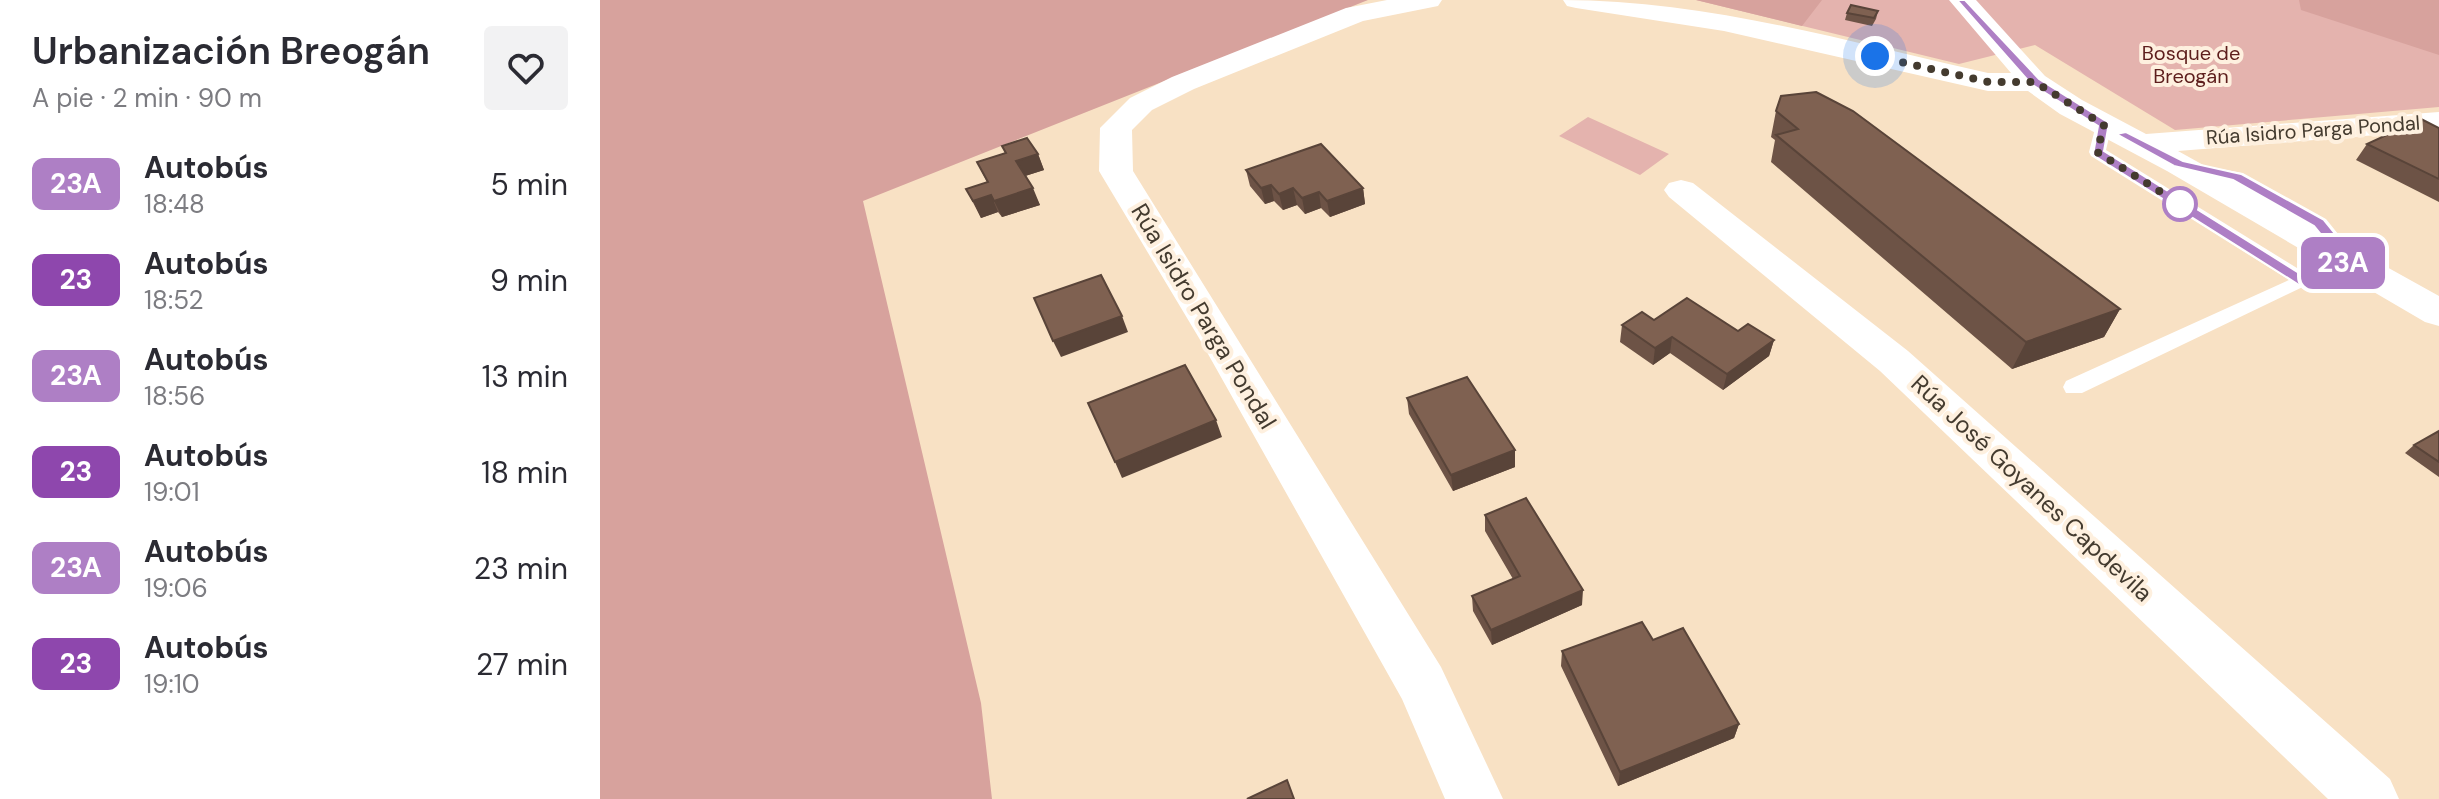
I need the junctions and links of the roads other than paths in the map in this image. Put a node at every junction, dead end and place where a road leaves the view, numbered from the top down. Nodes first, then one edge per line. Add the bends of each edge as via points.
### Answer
1 (1429, 0) edge
2 (1576, 0) edge
3 (1962, 0) edge
4 (2035, 82) junction
5 (2439, 121) edge
6 (2104, 125) junction
7 (2139, 144) junction
8 (1681, 190) dead end
9 (2349, 260) junction
10 (2304, 281) junction
11 (2439, 313) edge
12 (2074, 387) dead end
13 (1474, 799) edge
14 (2370, 799) edge

1 - 13 street, Rúa Isidro Parga Pondal via 1356,14 1141,104 1116,128 1116,171 1422,684
2 - 4 street via 1724,23 1988,82
3 - 4 street
4 - 6 street
5 - 7 street, Rúa Isidro Parga Pondal
6 - 7 street
6 - 10 lane via 2097,152
7 - 9 street
8 - 14 street, Rúa José Goyanes Capdevila via 1894,361
9 - 10 lane
9 - 11 street
10 - 12 lane

